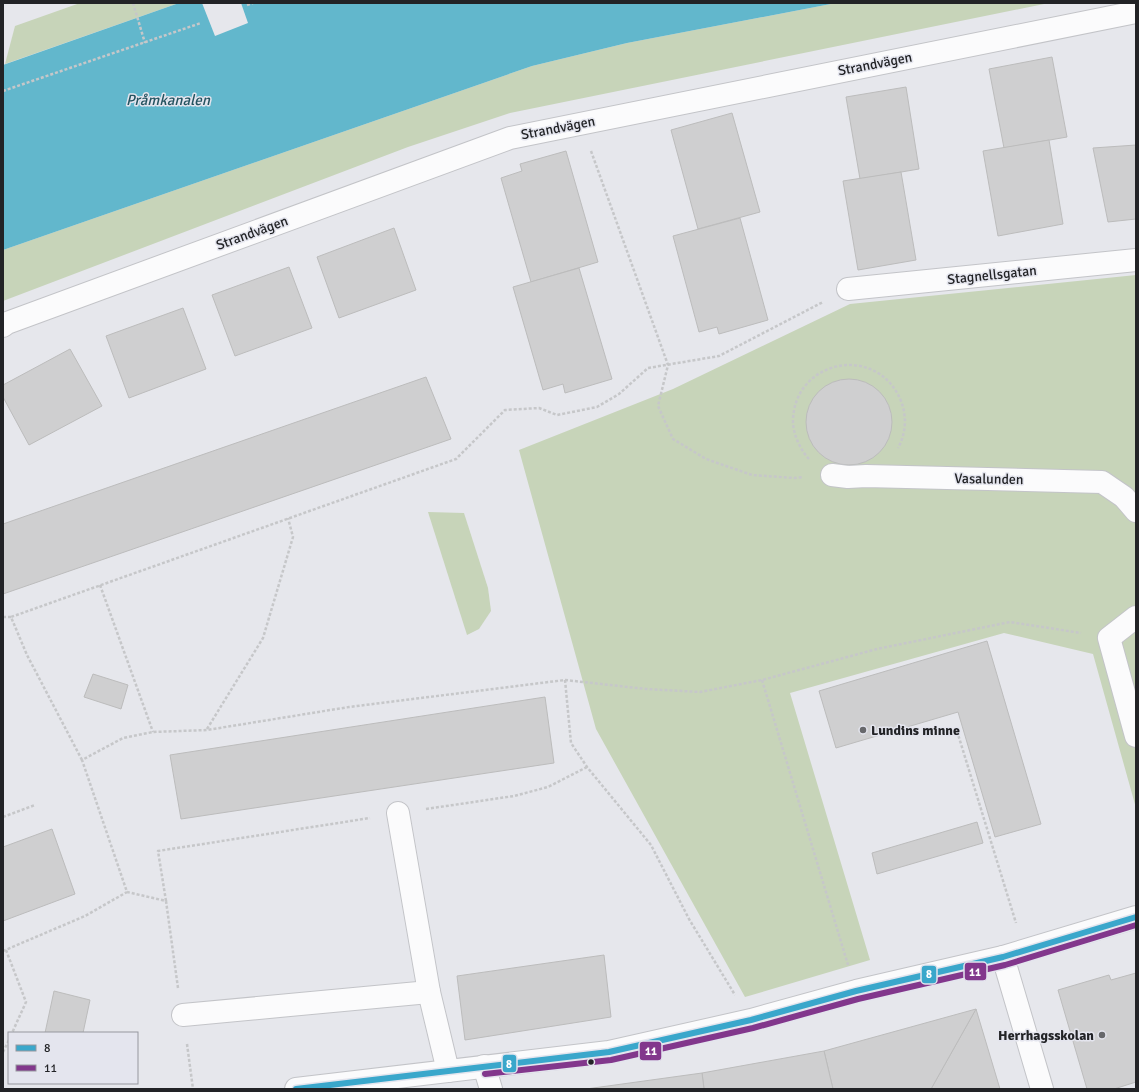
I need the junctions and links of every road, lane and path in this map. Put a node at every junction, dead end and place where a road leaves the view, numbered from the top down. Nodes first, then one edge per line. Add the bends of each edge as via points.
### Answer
1 (134, 3) edge
2 (253, 3) edge
3 (247, 5) dead end
4 (1136, 12) edge
5 (201, 23) dead end
6 (145, 42) junction
7 (3, 91) edge
8 (581, 123) junction
9 (1136, 260) edge
10 (848, 289) joint
11 (3, 326) edge
12 (668, 365) junction
13 (832, 475) junction
14 (866, 476) junction
15 (1136, 511) edge
16 (288, 518) junction
17 (100, 585) junction
18 (3, 617) edge
19 (11, 617) junction
20 (1136, 618) edge
21 (1109, 638) junction
22 (565, 680) junction
23 (762, 680) junction
24 (207, 730) junction
25 (957, 731) dead end
26 (153, 732) junction
27 (1136, 736) edge
28 (82, 760) junction
29 (587, 767) junction
30 (35, 805) dead end
31 (398, 813) junction
32 (3, 817) edge
33 (126, 892) junction
34 (166, 901) junction
35 (1136, 917) edge
36 (1017, 926) dead end
37 (6, 950) junction
38 (3, 951) edge
39 (1002, 957) junction
40 (856, 991) junction
41 (429, 992) junction
42 (183, 1015) junction
43 (750, 1020) junction
44 (12, 1032) edge
45 (8, 1042) edge
46 (3, 1052) edge
47 (484, 1066) junction
48 (448, 1070) junction
49 (193, 1089) edge
50 (296, 1089) edge
51 (491, 1089) edge
52 (1042, 1089) edge

1 - 6 path
2 - 3 path
4 - 8 street, Strandvägen
5 - 6 path
6 - 7 path
8 - 11 street, Strandvägen via 510,138
8 - 12 path
9 - 10 street, Stagnellsgatan
10 - 12 path via 719,356
12 - 13 path via 658,406 673,439 706,459 752,475 794,478
12 - 16 path via 648,368 619,394 596,407 557,415 539,408 505,410 456,458
13 - 14 street, Vasalunden
13 - 14 path via 816,466 804,454 794,428 795,405 806,384 814,377 827,369 842,365 858,365 872,369 885,377 897,391 904,408 903,436 895,454
14 - 15 street, Vasalunden via 1102,482 1124,497
16 - 17 path
16 - 24 path via 293,537 263,638
17 - 19 path
17 - 26 path
18 - 19 path
19 - 28 path
20 - 21 street
21 - 23 path via 1010,622 877,649
21 - 27 street
22 - 23 path via 646,690 700,692
22 - 24 path via 349,707
22 - 29 path via 571,743
23 - 40 path
24 - 26 path
25 - 36 path
26 - 28 path via 123,738
28 - 33 path
29 - 31 path via 548,787 514,796
29 - 43 path via 651,845 689,919
30 - 32 path
31 - 34 path via 158,851
31 - 41 street
33 - 34 path
33 - 37 path via 85,916
34 - 42 path
35 - 39 street
37 - 38 path
37 - 44 path via 26,1002
39 - 40 street
39 - 52 street
40 - 43 street
41 - 42 street
41 - 48 street
42 - 49 path
43 - 47 street via 610,1052
45 - 46 path
47 - 48 street
47 - 51 street
48 - 50 street

